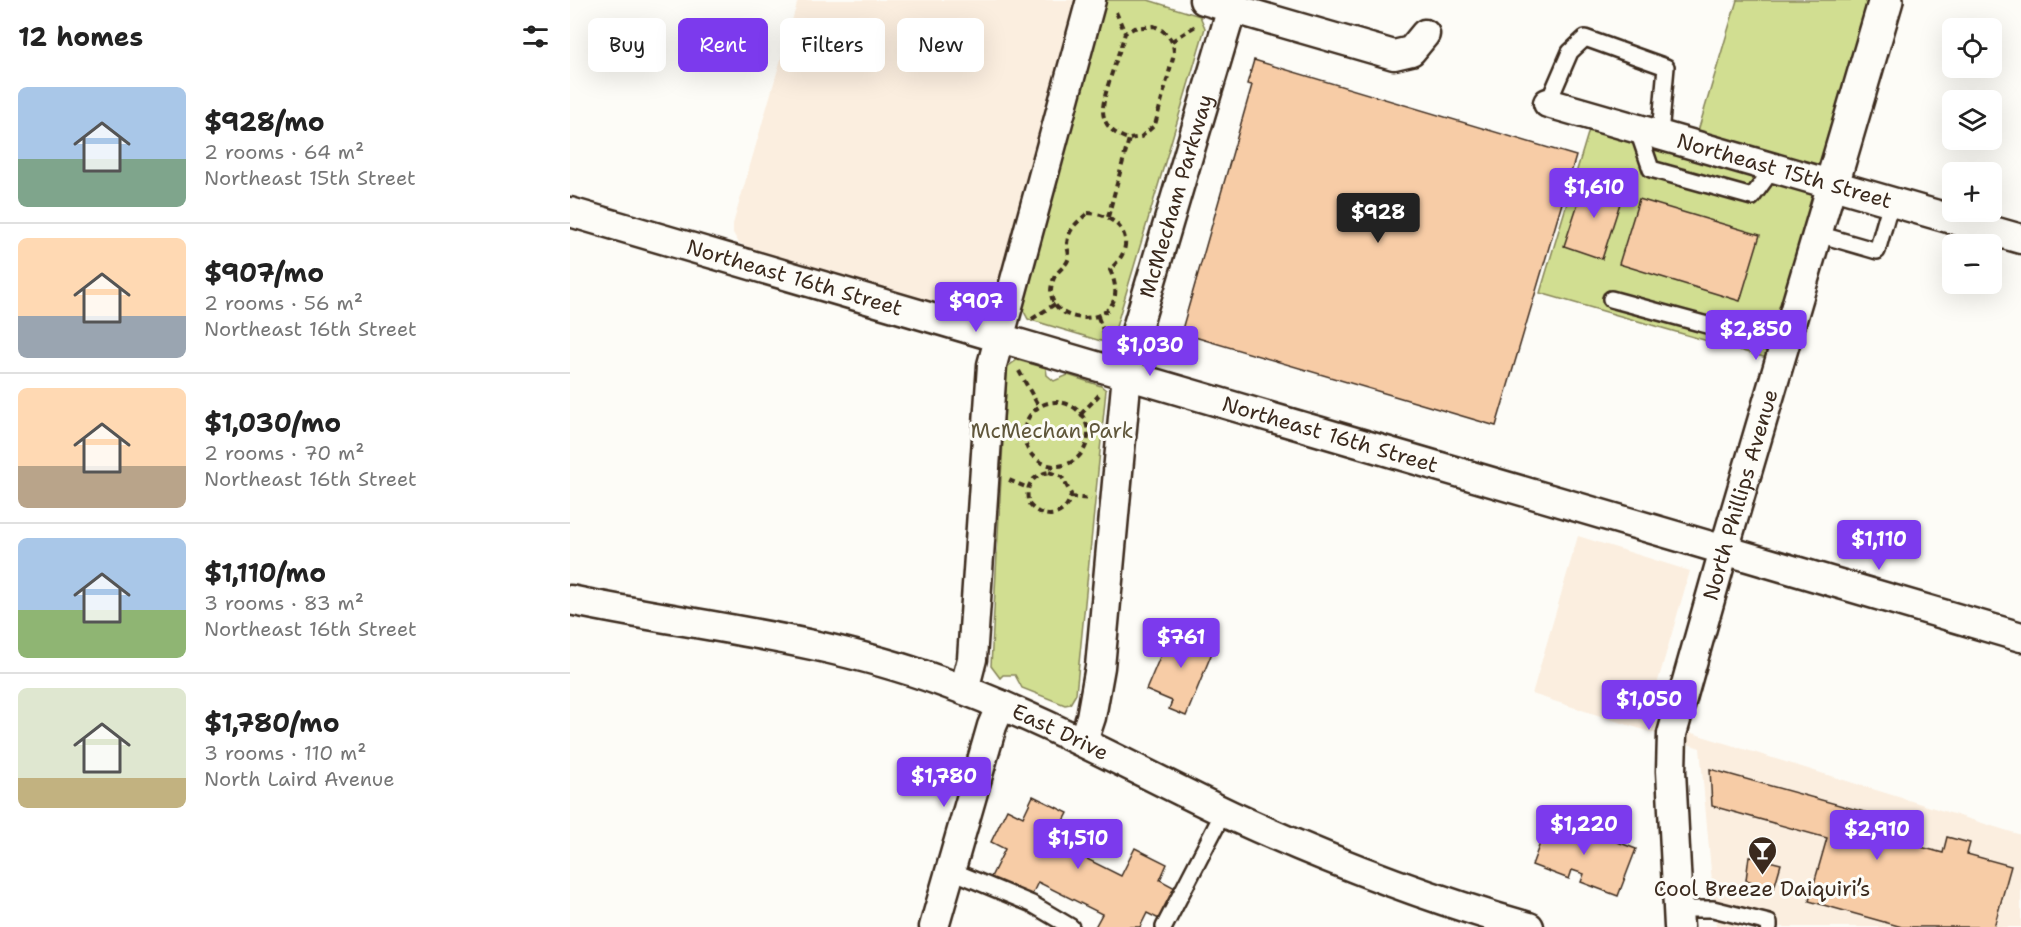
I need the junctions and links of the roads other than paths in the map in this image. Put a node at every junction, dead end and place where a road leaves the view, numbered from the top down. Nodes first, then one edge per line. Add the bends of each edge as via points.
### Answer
1 (1886, 0) edge
2 (1103, 4) edge
3 (1233, 4) edge
4 (1202, 12) edge
5 (1425, 34) dead end
6 (1548, 103) joint
7 (1648, 130) junction
8 (1832, 184) junction
9 (1891, 201) junction
10 (570, 212) edge
11 (1818, 234) junction
12 (2021, 239) edge
13 (1611, 298) dead end
14 (1011, 331) junction
15 (1785, 346) junction
16 (1127, 374) junction
17 (1724, 550) junction
18 (570, 600) edge
19 (2021, 637) edge
20 (964, 690) junction
21 (1001, 705) junction
22 (1083, 741) junction
23 (1224, 811) junction
24 (950, 870) junction
25 (1679, 918) edge
26 (934, 927) edge
27 (1071, 927) edge
28 (1164, 927) edge
29 (1529, 927) edge
30 (1768, 927) edge

1 - 8 street, North Phillips Avenue
2 - 14 street
3 - 4 street
3 - 5 street via 1394,55 1411,51
3 - 16 street, McMecham Parkway via 1132,345
6 - 7 street, Northeast 15th Street
6 - 7 lane via 1570,52 1584,38 1666,67
7 - 8 street, Northeast 15th Street
8 - 9 street, Northeast 15th Street
8 - 11 street, North Phillips Avenue
9 - 11 lane via 1877,251
9 - 12 street, Northeast 15th Street
10 - 14 street, Northeast 16th Street
11 - 15 street, North Phillips Avenue
13 - 15 lane
14 - 16 street, Northeast 16th Street
14 - 20 street via 992,365 972,659
15 - 17 street, North Phillips Avenue
16 - 17 street, Northeast 16th Street
16 - 22 street, McMecham Parkway via 1100,667
17 - 19 street, Northeast 16th Street
17 - 25 street, North Phillips Avenue via 1672,734
18 - 20 street, East Drive via 818,646 912,671
20 - 21 street, East Drive
21 - 22 street, East Drive
21 - 24 street
22 - 23 street, East Drive
23 - 28 lane
23 - 29 street, East Drive via 1390,882
24 - 26 street
24 - 27 lane via 1032,904
25 - 30 lane via 1713,909 1770,923

